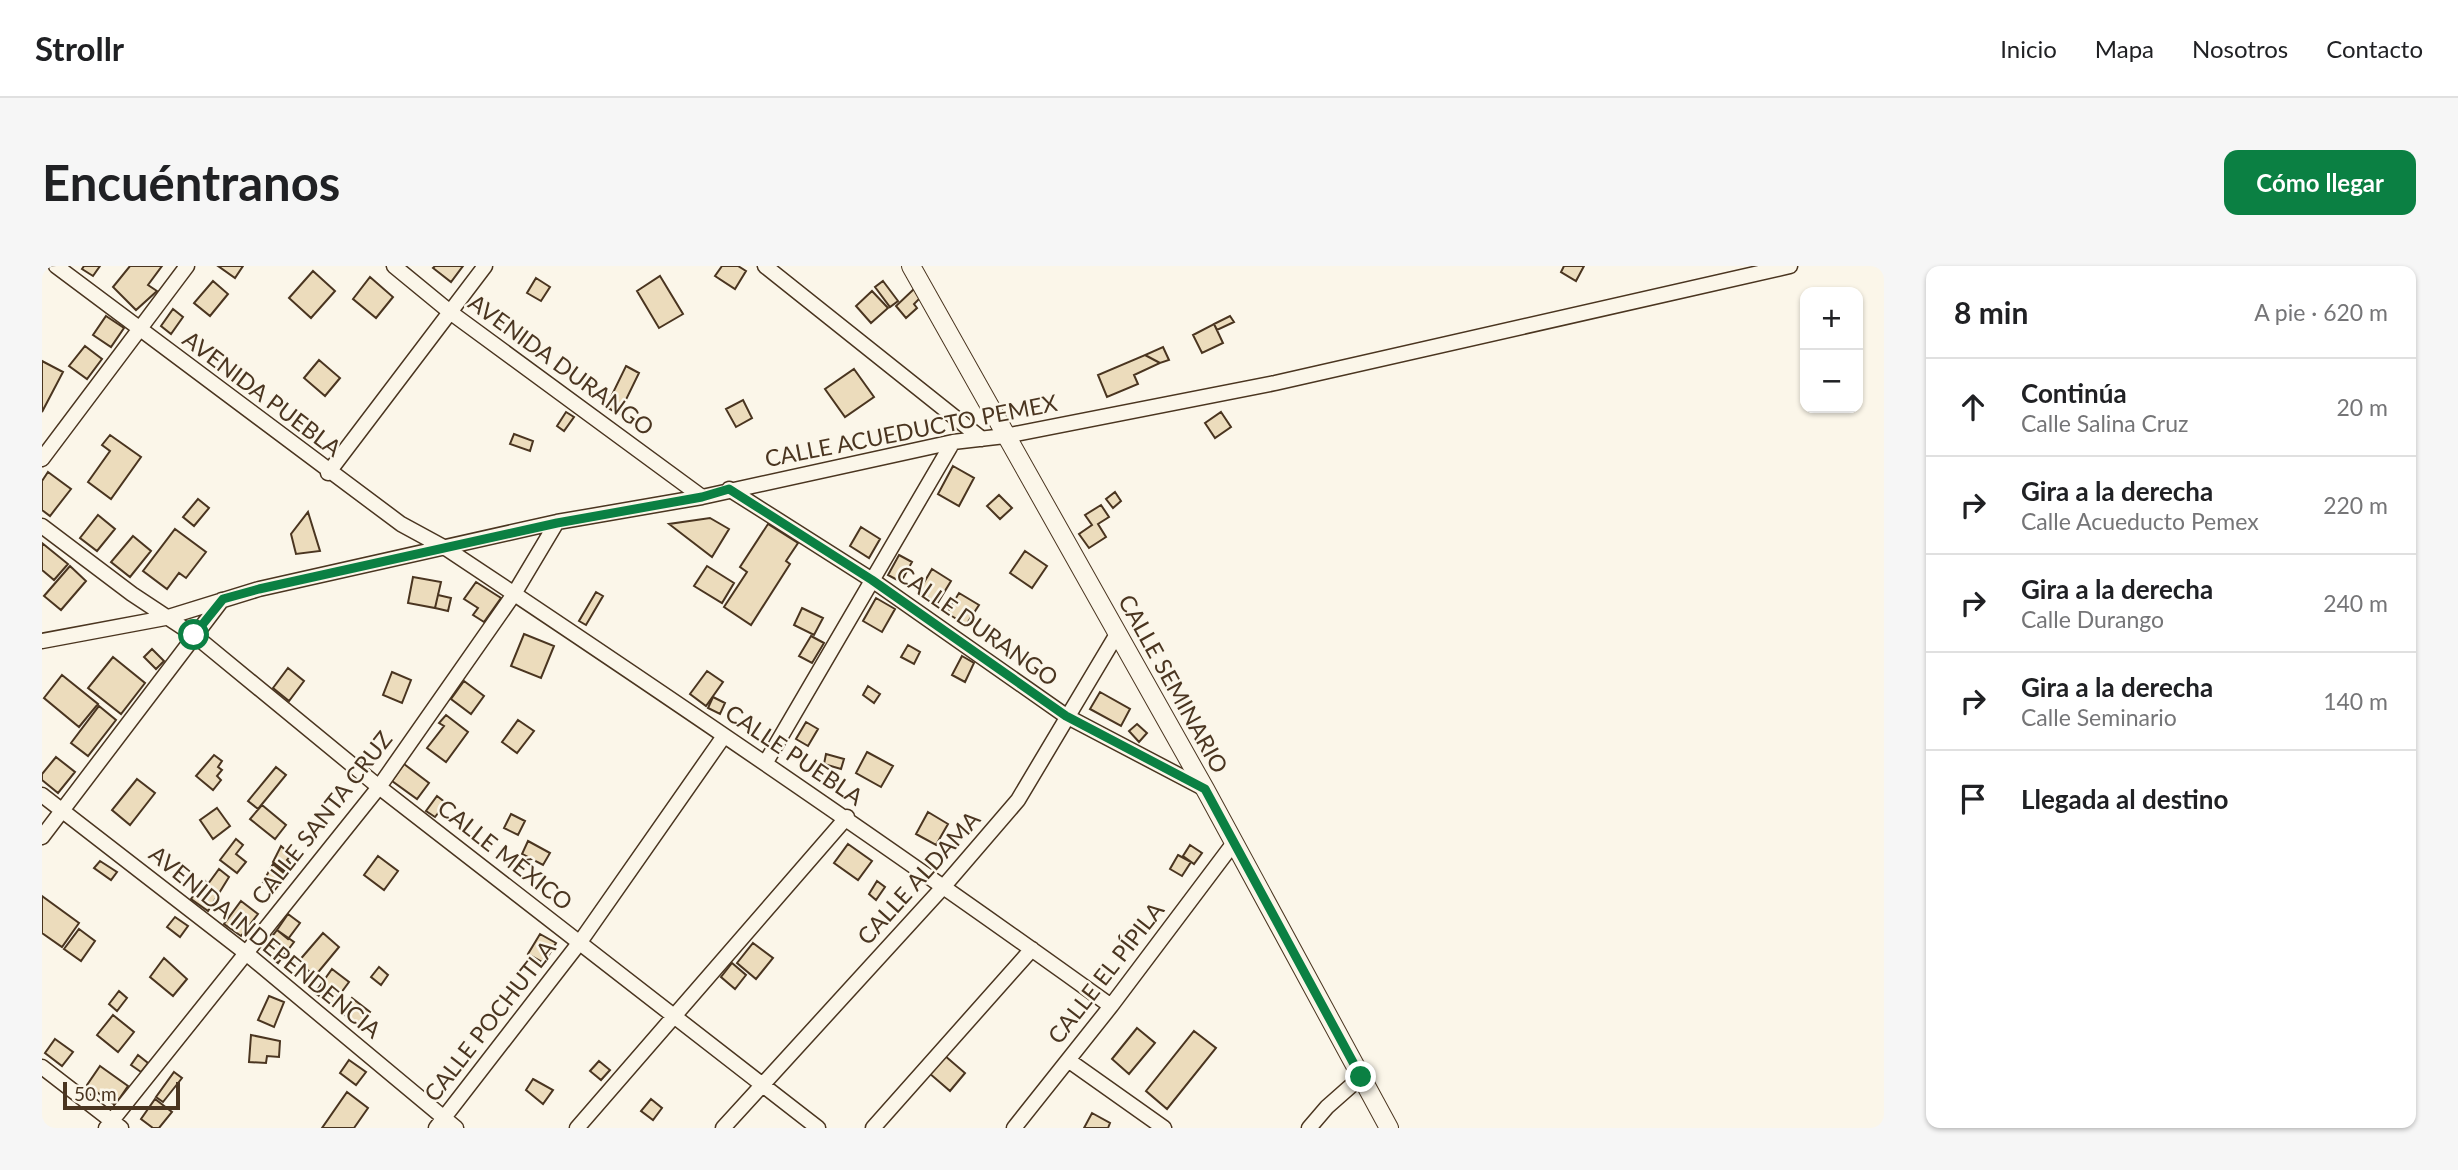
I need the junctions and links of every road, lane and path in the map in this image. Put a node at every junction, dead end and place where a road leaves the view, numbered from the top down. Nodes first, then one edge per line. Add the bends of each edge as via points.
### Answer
1 (56, 266) edge
2 (187, 266) edge
3 (394, 266) edge
4 (485, 266) edge
5 (765, 266) edge
6 (911, 266) edge
7 (1790, 266) edge
8 (450, 312) junction
9 (139, 331) junction
10 (1005, 436) junction
11 (982, 439) junction
12 (953, 442) junction
13 (42, 459) edge
14 (328, 473) junction
15 (729, 489) junction
16 (702, 497) junction
17 (557, 523) junction
18 (42, 526) edge
19 (447, 549) junction
20 (872, 580) junction
21 (514, 594) junction
22 (223, 599) junction
23 (165, 618) junction
24 (1117, 634) junction
25 (194, 635) junction
26 (42, 641) edge
27 (1066, 716) junction
28 (724, 736) junction
29 (766, 762) junction
30 (379, 787) junction
31 (1205, 789) junction
32 (42, 795) edge
33 (63, 810) junction
34 (846, 817) junction
35 (42, 837) edge
36 (1233, 844) junction
37 (945, 885) junction
38 (580, 942) junction
39 (1031, 949) junction
40 (246, 953) junction
41 (1111, 1006) junction
42 (675, 1016) junction
43 (1068, 1059) junction
44 (42, 1067) edge
45 (1361, 1077) junction
46 (763, 1086) junction
47 (440, 1123) edge
48 (113, 1126) edge
49 (456, 1128) edge
50 (577, 1128) edge
51 (723, 1128) edge
52 (818, 1128) edge
53 (873, 1128) edge
54 (1014, 1128) edge
55 (1164, 1128) edge
56 (1309, 1128) edge
57 (1389, 1128) edge

1 - 9 street, AVENIDA PUEBLA
2 - 9 street
3 - 8 street, AVENIDA DURANGO
4 - 8 street
5 - 11 street
6 - 10 street, CALLE SEMINARIO
7 - 10 street, CALLE ACUEDUCTO PEMEX via 1275,383
8 - 14 street
8 - 16 street, AVENIDA DURANGO
9 - 13 street
9 - 14 street, AVENIDA PUEBLA
10 - 11 street, CALLE ACUEDUCTO PEMEX
10 - 24 street, CALLE SEMINARIO
11 - 12 street, CALLE ACUEDUCTO PEMEX
12 - 15 street, CALLE ACUEDUCTO PEMEX
12 - 20 street
14 - 19 street, AVENIDA PUEBLA via 401,524
15 - 16 street, CALLE ACUEDUCTO PEMEX
15 - 20 street, CALLE DURANGO
16 - 17 street, CALLE ACUEDUCTO PEMEX
17 - 19 street, CALLE ACUEDUCTO PEMEX
17 - 21 street, CALLE SANTA CRUZ
18 - 23 street, CALLE MÉXICO
19 - 21 street, CALLE PUEBLA
19 - 22 street, CALLE ACUEDUCTO PEMEX
20 - 27 street, CALLE DURANGO
20 - 29 street
21 - 28 street, CALLE PUEBLA
21 - 30 street, CALLE SANTA CRUZ
22 - 23 street, CALLE ACUEDUCTO PEMEX
22 - 25 street
23 - 25 street, CALLE MÉXICO
23 - 26 street, CALLE ACUEDUCTO PEMEX
24 - 27 street, CALLE ALDAMA
24 - 31 street, CALLE SEMINARIO
25 - 30 street, CALLE MÉXICO
25 - 33 street
27 - 31 street, CALLE DURANGO
27 - 37 street, CALLE ALDAMA via 1018,800
28 - 29 street, CALLE PUEBLA
28 - 38 street, CALLE POCHUTLA
29 - 34 street, CALLE PUEBLA
30 - 38 street, CALLE MÉXICO
30 - 40 street, CALLE SANTA CRUZ
31 - 36 street, CALLE SEMINARIO
32 - 33 street, AVENIDA INDEPENDENCIA
33 - 35 street
33 - 40 street, AVENIDA INDEPENDENCIA
34 - 37 street, CALLE PUEBLA
34 - 42 street
36 - 41 street, CALLE EL PÍPILA
36 - 45 street, CALLE SEMINARIO
37 - 39 street, CALLE PUEBLA
37 - 46 street, CALLE ALDAMA
38 - 42 street, CALLE MÉXICO
38 - 47 street, CALLE POCHUTLA
39 - 41 street, CALLE PUEBLA
39 - 53 street
40 - 47 street, AVENIDA INDEPENDENCIA
40 - 48 street, CALLE SANTA CRUZ
41 - 43 street, CALLE EL PÍPILA
42 - 46 street, CALLE MÉXICO
42 - 50 street
43 - 54 street, CALLE EL PÍPILA
43 - 55 street
44 - 48 street
45 - 56 street
45 - 57 street, CALLE SEMINARIO
46 - 51 street, CALLE ALDAMA
46 - 52 street, CALLE MÉXICO
47 - 49 street, AVENIDA INDEPENDENCIA

